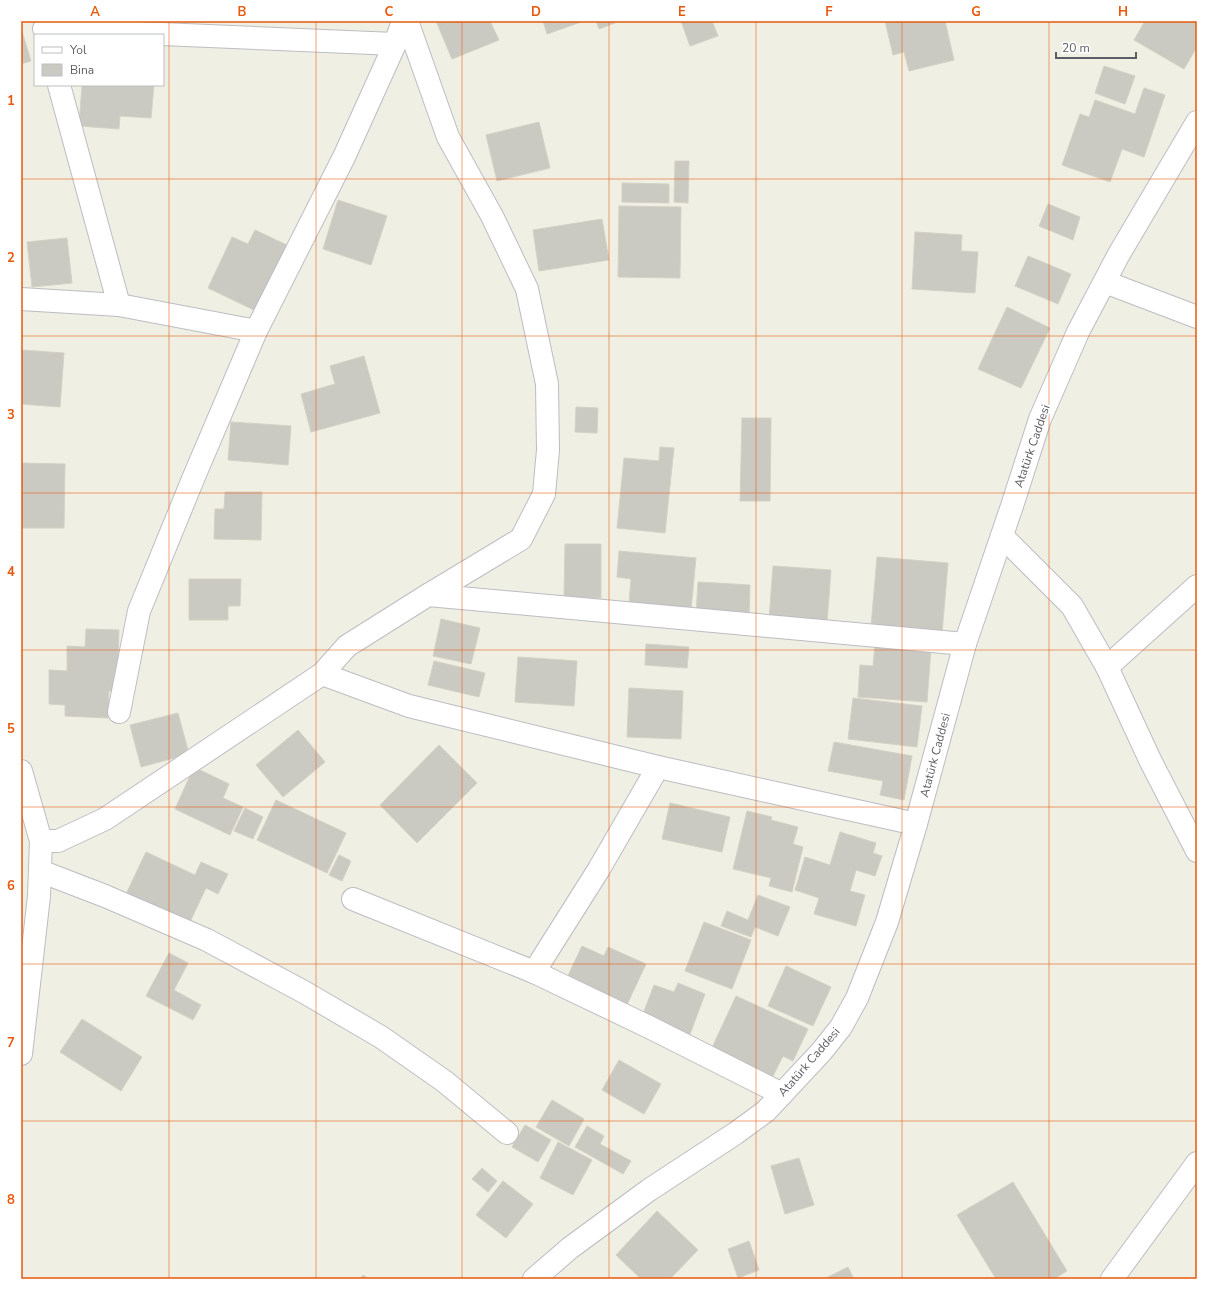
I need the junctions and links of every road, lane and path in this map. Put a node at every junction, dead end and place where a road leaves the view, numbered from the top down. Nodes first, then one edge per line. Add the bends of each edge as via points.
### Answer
1 (403, 21) edge
2 (406, 21) edge
3 (44, 28) edge
4 (395, 44) junction
5 (59, 86) edge
6 (1197, 122) edge
7 (1105, 282) junction
8 (21, 299) edge
9 (119, 305) junction
10 (1197, 317) edge
11 (256, 331) junction
12 (1002, 536) junction
13 (1197, 586) edge
14 (428, 594) junction
15 (965, 644) junction
16 (1107, 667) junction
17 (322, 674) junction
18 (119, 712) dead end
19 (658, 767) junction
20 (21, 771) edge
21 (916, 824) junction
22 (41, 841) junction
23 (1197, 851) edge
24 (40, 872) junction
25 (353, 899) dead end
26 (534, 972) junction
27 (21, 1054) edge
28 (782, 1094) junction
29 (507, 1133) dead end
30 (1197, 1164) edge
31 (534, 1279) edge
32 (1112, 1279) edge

1 - 4 street
2 - 14 street via 448,137 492,216 527,288 547,384 548,450 544,494 521,539
3 - 4 street
4 - 11 street via 344,157
5 - 9 street
6 - 7 street, Atatürk Caddesi
7 - 10 street
7 - 12 street, Atatürk Caddesi via 1078,332 1040,419
8 - 9 street
9 - 11 street
11 - 18 street via 140,611
12 - 15 street, Atatürk Caddesi
12 - 16 street via 1072,606
13 - 16 street
14 - 15 street
14 - 17 street via 347,646
15 - 21 street, Atatürk Caddesi
16 - 23 street via 1151,762
17 - 19 street via 409,706
17 - 22 street via 105,819 58,841
19 - 21 street
19 - 26 street via 599,869
20 - 22 street
21 - 28 street, Atatürk Caddesi via 887,922 857,998 841,1028
22 - 24 street
24 - 27 street
24 - 29 street via 105,896 207,940 304,992 381,1037 444,1081
25 - 26 street
26 - 28 street
28 - 31 street, Atatürk Caddesi via 736,1133 649,1190 570,1248
30 - 32 street

